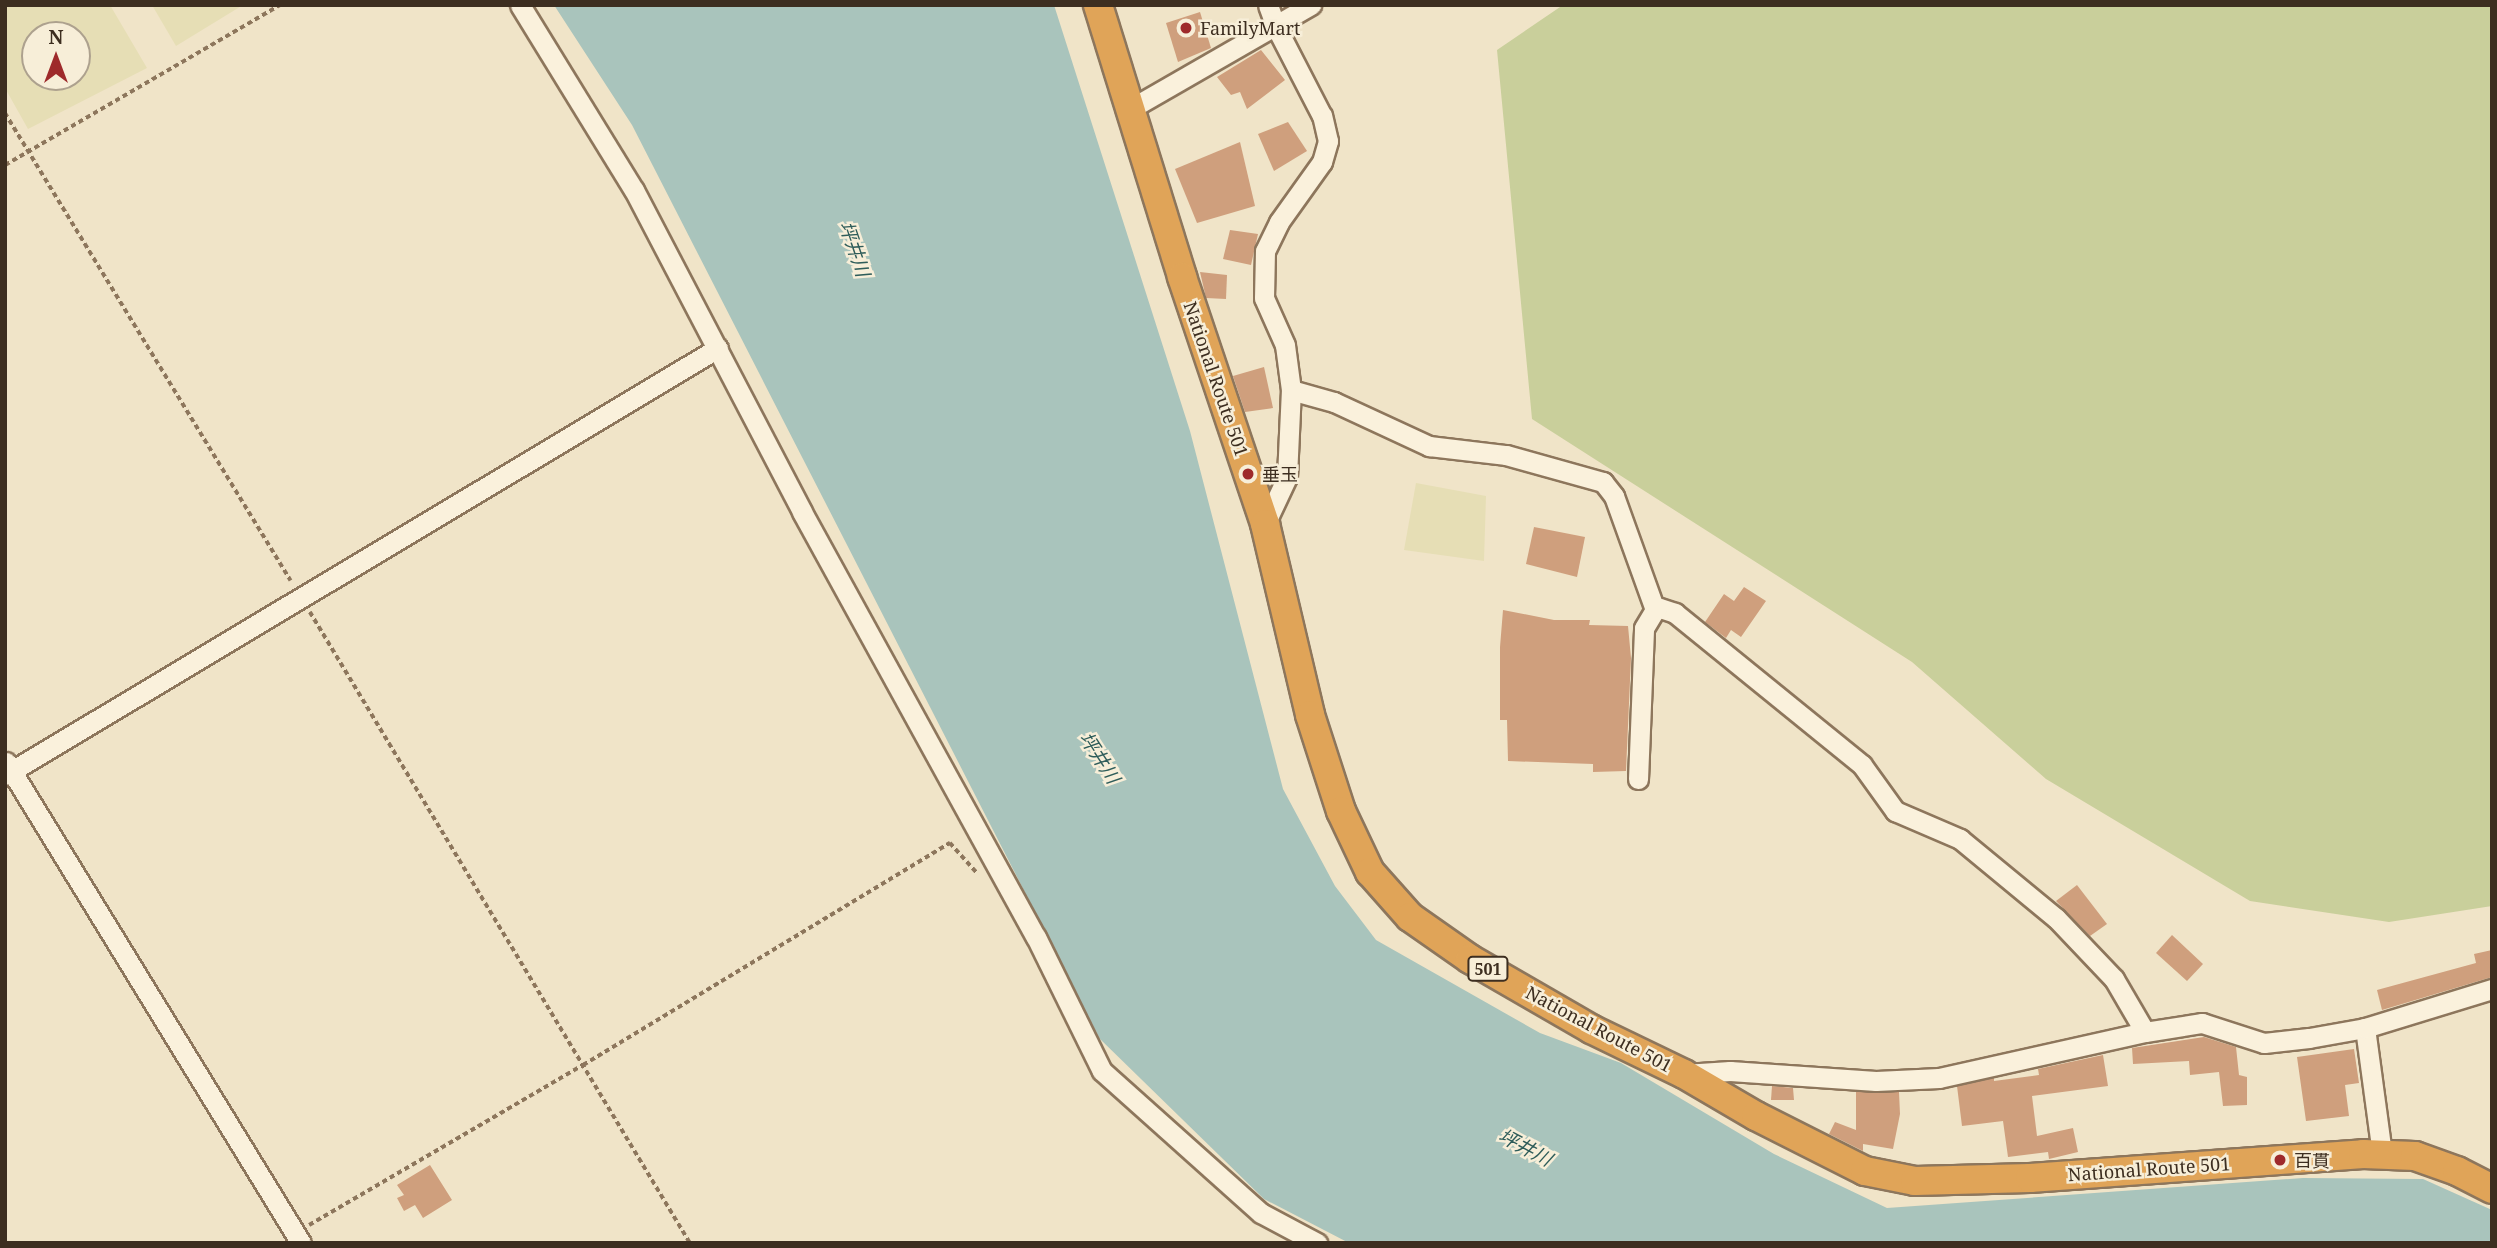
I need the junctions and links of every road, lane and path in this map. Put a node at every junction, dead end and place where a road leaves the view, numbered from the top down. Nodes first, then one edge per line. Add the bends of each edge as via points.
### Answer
1 (280, 5) edge
2 (520, 5) edge
3 (1098, 5) edge
4 (1268, 5) edge
5 (1311, 5) edge
6 (1276, 27) junction
7 (1130, 109) junction
8 (5, 113) edge
9 (29, 151) junction
10 (5, 165) edge
11 (718, 348) junction
12 (1291, 390) junction
13 (1265, 524) junction
14 (301, 598) junction
15 (1654, 610) junction
16 (7, 769) edge
17 (1638, 779) dead end
18 (984, 880) dead end
19 (2492, 989) edge
20 (2365, 1028) junction
21 (2145, 1032) junction
22 (583, 1065) junction
23 (1684, 1074) junction
24 (2382, 1154) junction
25 (2492, 1189) edge
26 (292, 1240) edge
27 (690, 1243) edge
28 (1317, 1243) edge

1 - 9 path
2 - 11 street via 634,190
3 - 7 highway, National Route 501 / 501
4 - 6 street
5 - 6 street
6 - 7 street
6 - 12 street via 1322,116 1328,141 1322,162 1279,222 1265,251 1264,298 1285,345
7 - 13 highway, National Route 501 / 501
8 - 9 path
9 - 10 path
9 - 14 path
11 - 14 street
11 - 28 street via 802,512 1036,937 1102,1071 1261,1213
12 - 13 street via 1287,477
12 - 15 street via 1334,402 1429,446 1506,455 1603,482 1614,496
13 - 23 highway, National Route 501 / 501 via 1310,715 1341,811 1370,872 1410,917 1470,959 1591,1029
14 - 16 street
14 - 22 path
15 - 17 street via 1644,628
15 - 21 street via 1675,613 1862,765 1895,811 1960,839 2056,918 2114,979
16 - 26 street
18 - 22 path via 950,843
19 - 20 street
20 - 21 street via 2264,1043 2202,1023
20 - 24 street
21 - 23 street via 1939,1078 1876,1081 1730,1071
22 - 26 path
22 - 27 path
23 - 24 highway, National Route 501 / 501 via 1865,1171 1915,1181 2030,1178
24 - 25 highway, National Route 501 / 501 via 2415,1156

